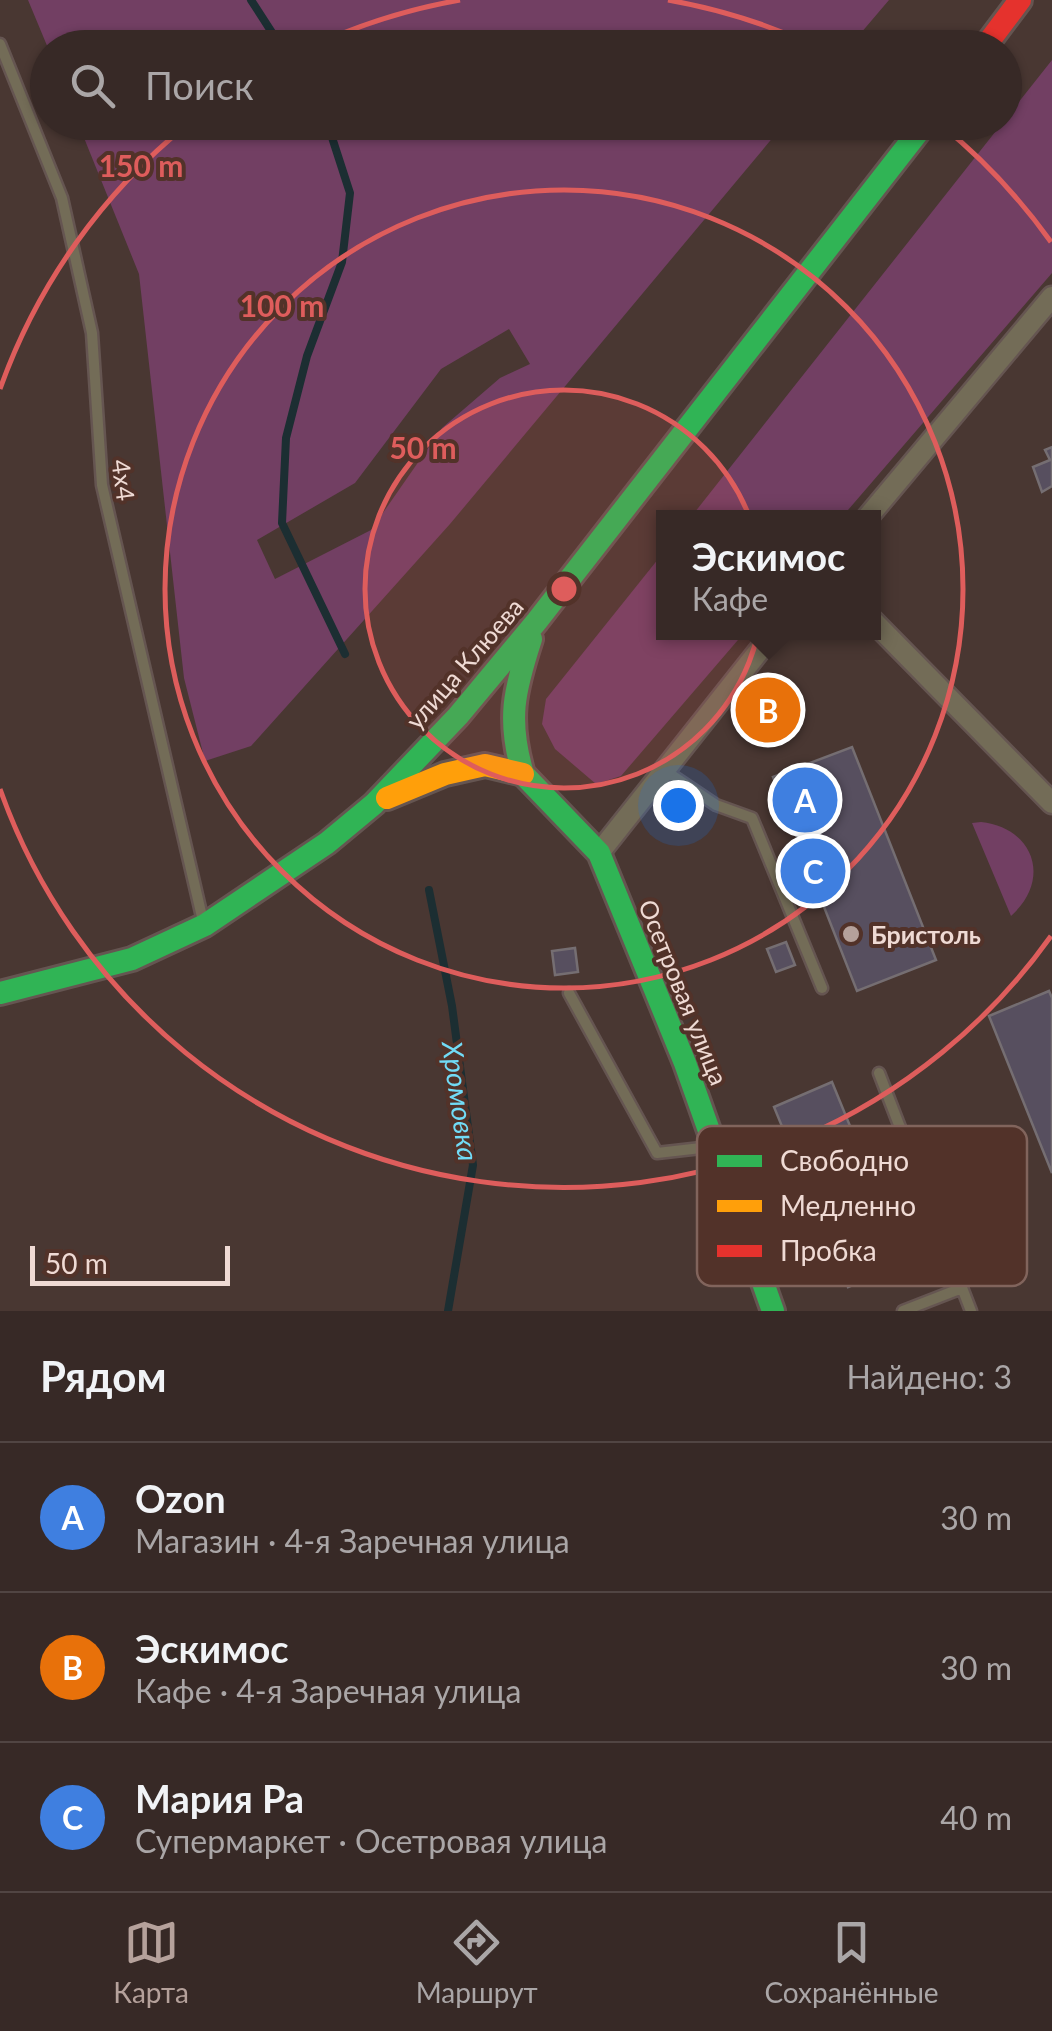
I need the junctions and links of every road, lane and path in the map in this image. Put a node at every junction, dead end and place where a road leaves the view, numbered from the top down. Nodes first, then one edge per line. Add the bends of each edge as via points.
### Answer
1 (1020, 0) edge
2 (998, 30) edge
3 (0, 44) edge
4 (30, 119) edge
5 (39, 140) edge
6 (912, 140) edge
7 (1052, 296) edge
8 (875, 510) edge
9 (537, 621) junction
10 (881, 629) edge
11 (768, 640) edge
12 (664, 770) junction
13 (523, 774) junction
14 (1052, 803) edge
15 (374, 804) junction
16 (598, 853) junction
17 (205, 925) junction
18 (822, 988) dead end
19 (568, 993) dead end
20 (0, 994) edge
21 (879, 1073) dead end
22 (708, 1126) edge
23 (899, 1126) edge
24 (697, 1149) edge
25 (764, 1286) edge
26 (962, 1288) joint
27 (773, 1311) edge
28 (903, 1311) edge
29 (971, 1311) edge

1 - 2 main road
3 - 4 lane, 4x4
5 - 17 lane, 4x4 via 62,198 92,333 102,485
6 - 9 main road, улица Клюева
7 - 8 street
9 - 13 main road via 512,699 511,737
9 - 15 main road, улица Клюева
10 - 14 street
11 - 12 street
12 - 16 street
12 - 18 lane via 716,805 752,818
13 - 15 main road via 485,766 445,774
13 - 16 main road, Осетровая улица
15 - 17 main road, улица Клюева
16 - 22 main road, Осетровая улица
17 - 20 main road, улица Клюева via 132,959
19 - 24 lane via 658,1153
21 - 23 lane
25 - 27 main road, Осетровая улица
26 - 28 lane
26 - 29 lane

